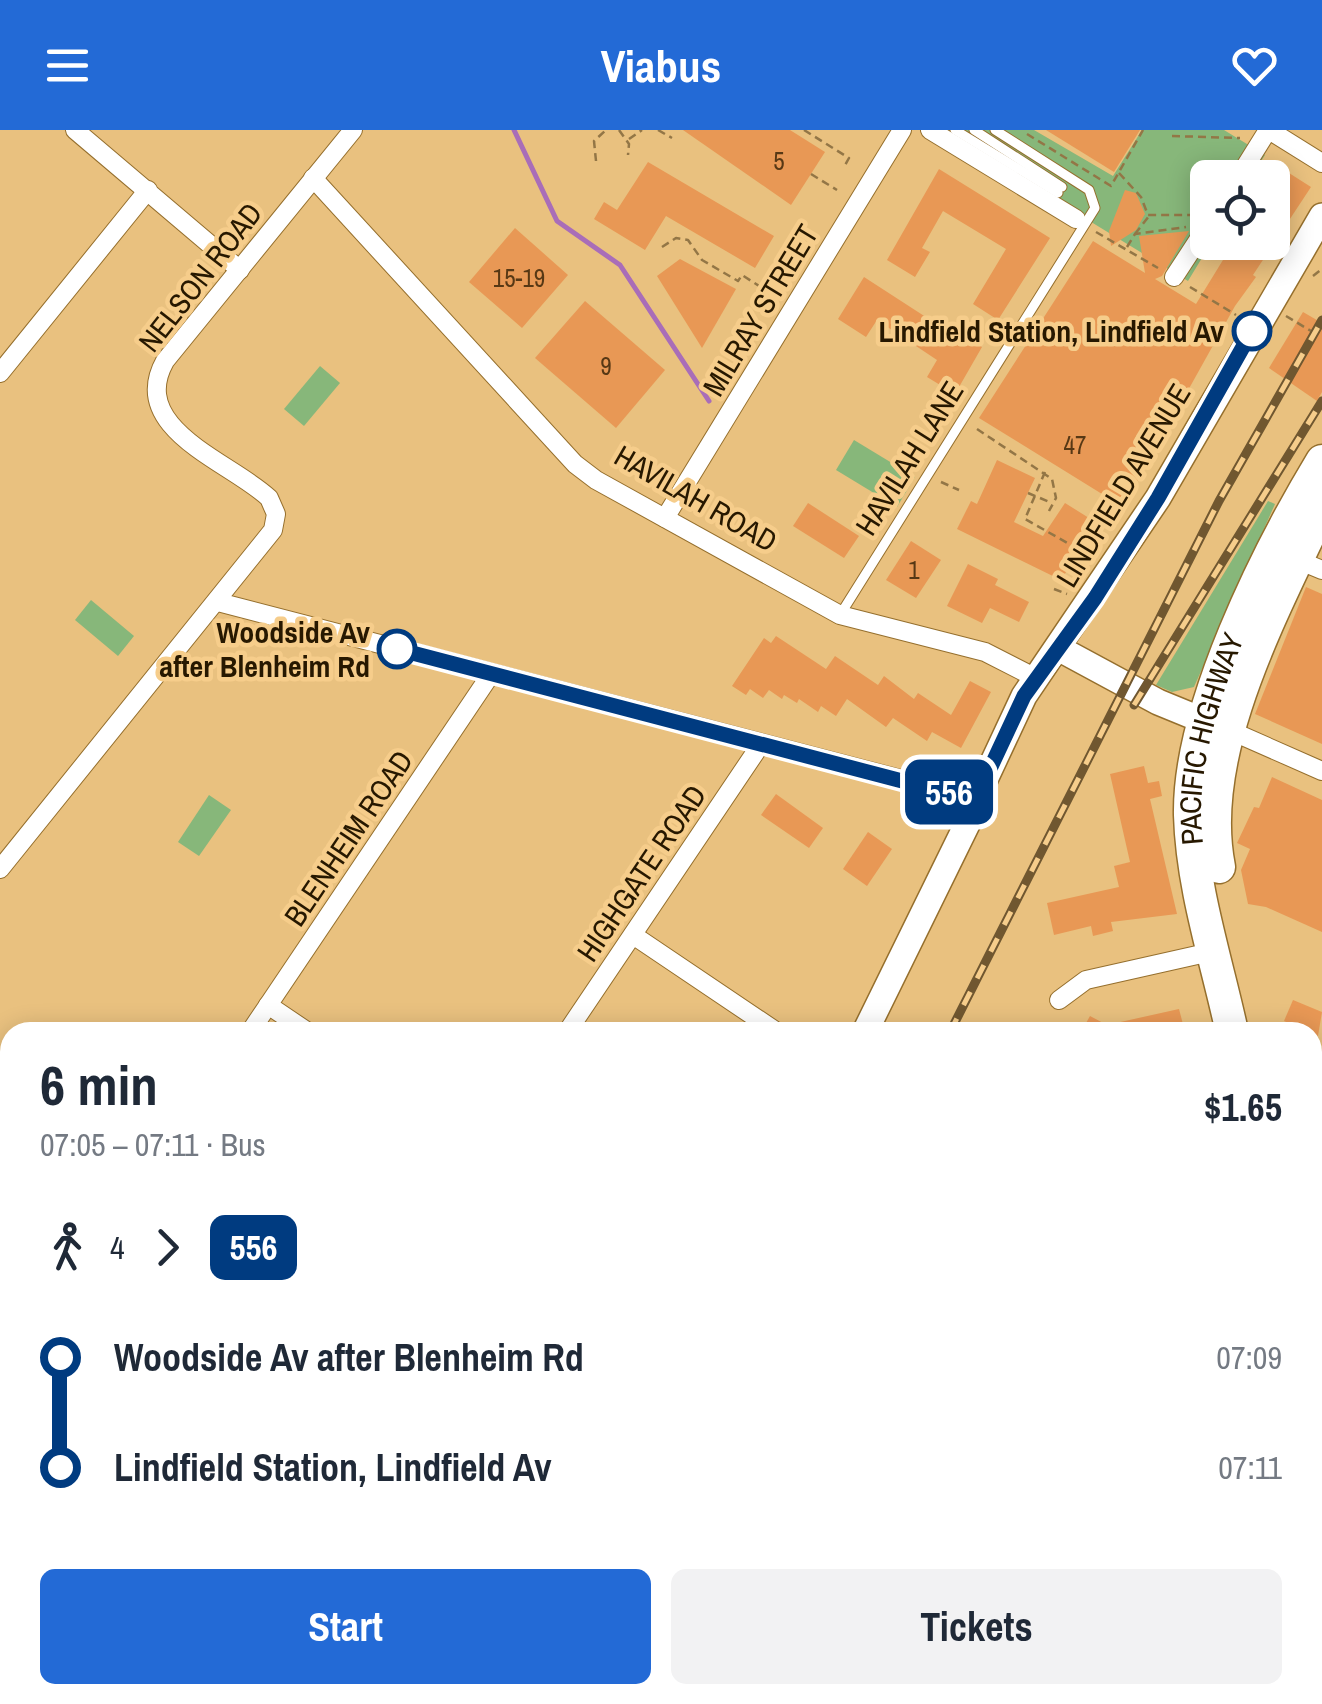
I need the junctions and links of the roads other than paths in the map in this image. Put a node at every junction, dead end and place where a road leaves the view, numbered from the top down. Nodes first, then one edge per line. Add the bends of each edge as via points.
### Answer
1 (75, 130) edge
2 (353, 130) edge
3 (902, 130) edge
4 (930, 130) edge
5 (955, 130) edge
6 (974, 130) edge
7 (995, 130) edge
8 (1269, 130) edge
9 (1250, 160) edge
10 (1322, 164) edge
11 (313, 178) junction
12 (148, 190) junction
13 (1322, 216) edge
14 (1081, 223) junction
15 (1190, 247) edge
16 (240, 270) junction
17 (1174, 278) dead end
18 (0, 374) edge
19 (1322, 461) edge
20 (1322, 508) edge
21 (664, 518) junction
22 (1310, 565) edge
23 (1083, 597) junction
24 (218, 602) junction
25 (840, 615) junction
26 (1058, 648) junction
27 (1099, 672) junction
28 (492, 674) junction
29 (1036, 678) junction
30 (1216, 726) junction
31 (762, 744) junction
32 (1321, 767) edge
33 (971, 797) junction
34 (0, 869) edge
35 (633, 935) junction
36 (1215, 951) junction
37 (1060, 1000) dead end
38 (268, 1005) junction
39 (257, 1022) edge
40 (293, 1022) edge
41 (574, 1022) edge
42 (762, 1022) edge
43 (870, 1022) edge
44 (1230, 1022) edge
45 (1253, 1022) edge

1 - 12 street
2 - 11 street, NELSON ROAD
3 - 21 street, MILRAY STREET
4 - 14 street
5 - 6 lane via 1060,190
7 - 14 lane via 1089,190 1095,208
8 - 9 street
8 - 10 street
11 - 16 street, NELSON ROAD
11 - 21 street, HAVILAH ROAD via 575,464
12 - 16 street
12 - 18 street
13 - 23 street, LINDFIELD AVENUE via 1158,498
14 - 25 lane, HAVILAH LANE
15 - 17 street
16 - 24 street, NELSON ROAD via 165,361 156,383 161,411 173,428 274,506 270,537
19 - 30 highway, PACIFIC HIGHWAY via 1274,550
20 - 22 highway, PACIFIC HIGHWAY
21 - 25 street, HAVILAH ROAD
22 - 30 highway, PACIFIC HIGHWAY
23 - 26 street, LINDFIELD AVENUE
23 - 27 street via 1087,645
24 - 28 street
24 - 34 street, NELSON ROAD
25 - 29 street, HAVILAH ROAD via 986,652
26 - 27 street
26 - 29 street, LINDFIELD AVENUE
27 - 30 street
28 - 31 street
28 - 38 street, BLENHEIM ROAD
29 - 33 street, LINDFIELD AVENUE
30 - 32 street
30 - 36 highway, PACIFIC HIGHWAY via 1193,769 1190,819
30 - 45 highway, PACIFIC HIGHWAY via 1214,838
31 - 33 street
31 - 35 street, HIGHGATE ROAD
33 - 43 street, LINDFIELD AVENUE
35 - 41 street, HIGHGATE ROAD
35 - 42 street
36 - 37 street via 1086,980
36 - 44 highway, PACIFIC HIGHWAY
38 - 39 street, BLENHEIM ROAD
38 - 40 street

